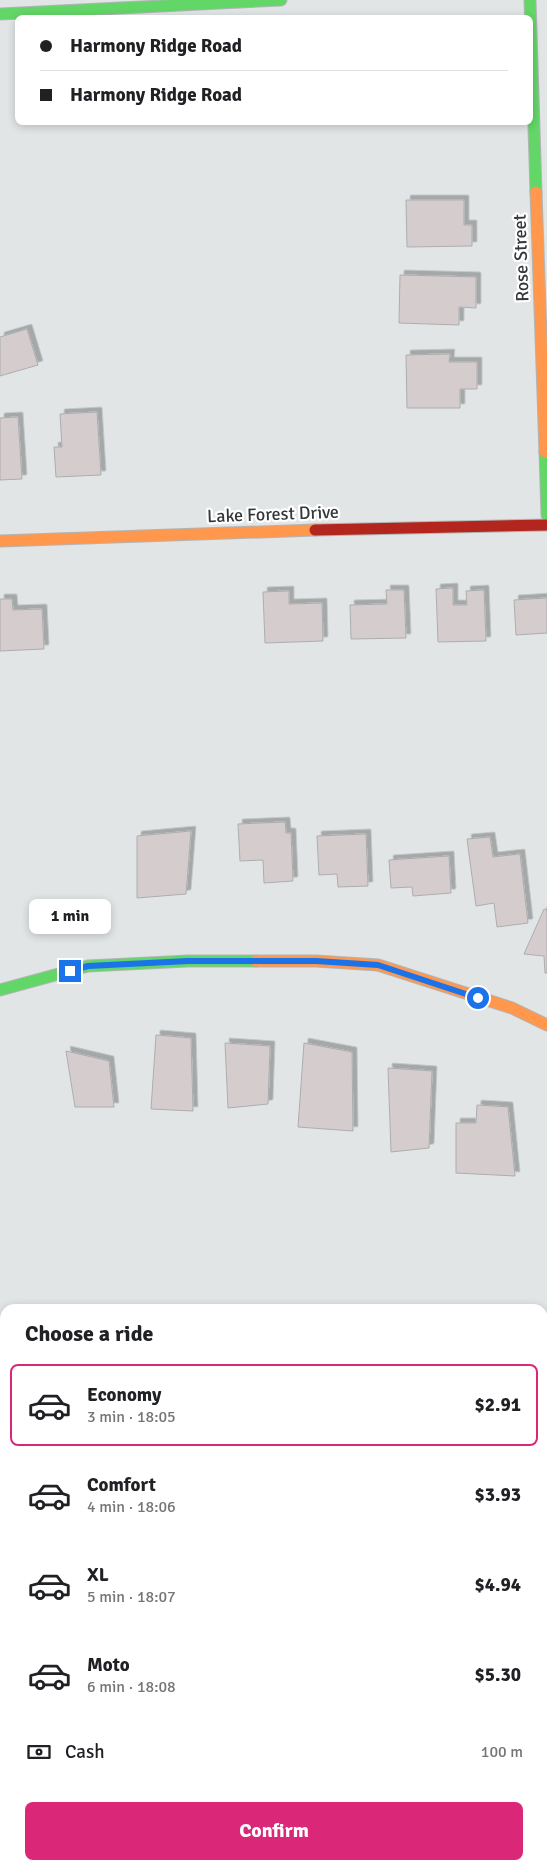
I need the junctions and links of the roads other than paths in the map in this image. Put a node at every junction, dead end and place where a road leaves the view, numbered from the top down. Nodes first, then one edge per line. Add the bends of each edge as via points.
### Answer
1 (281, 0) edge
2 (530, 0) edge
3 (0, 14) edge
4 (530, 15) edge
5 (533, 91) edge
6 (547, 515) edge
7 (547, 525) edge
8 (0, 541) edge
9 (0, 990) edge
10 (547, 1025) edge

1 - 3 street
2 - 4 street, Rose Street
5 - 6 street, Rose Street
7 - 8 street, Lake Forest Drive
9 - 10 street via 88,966 188,961 316,961 378,965 512,1008

